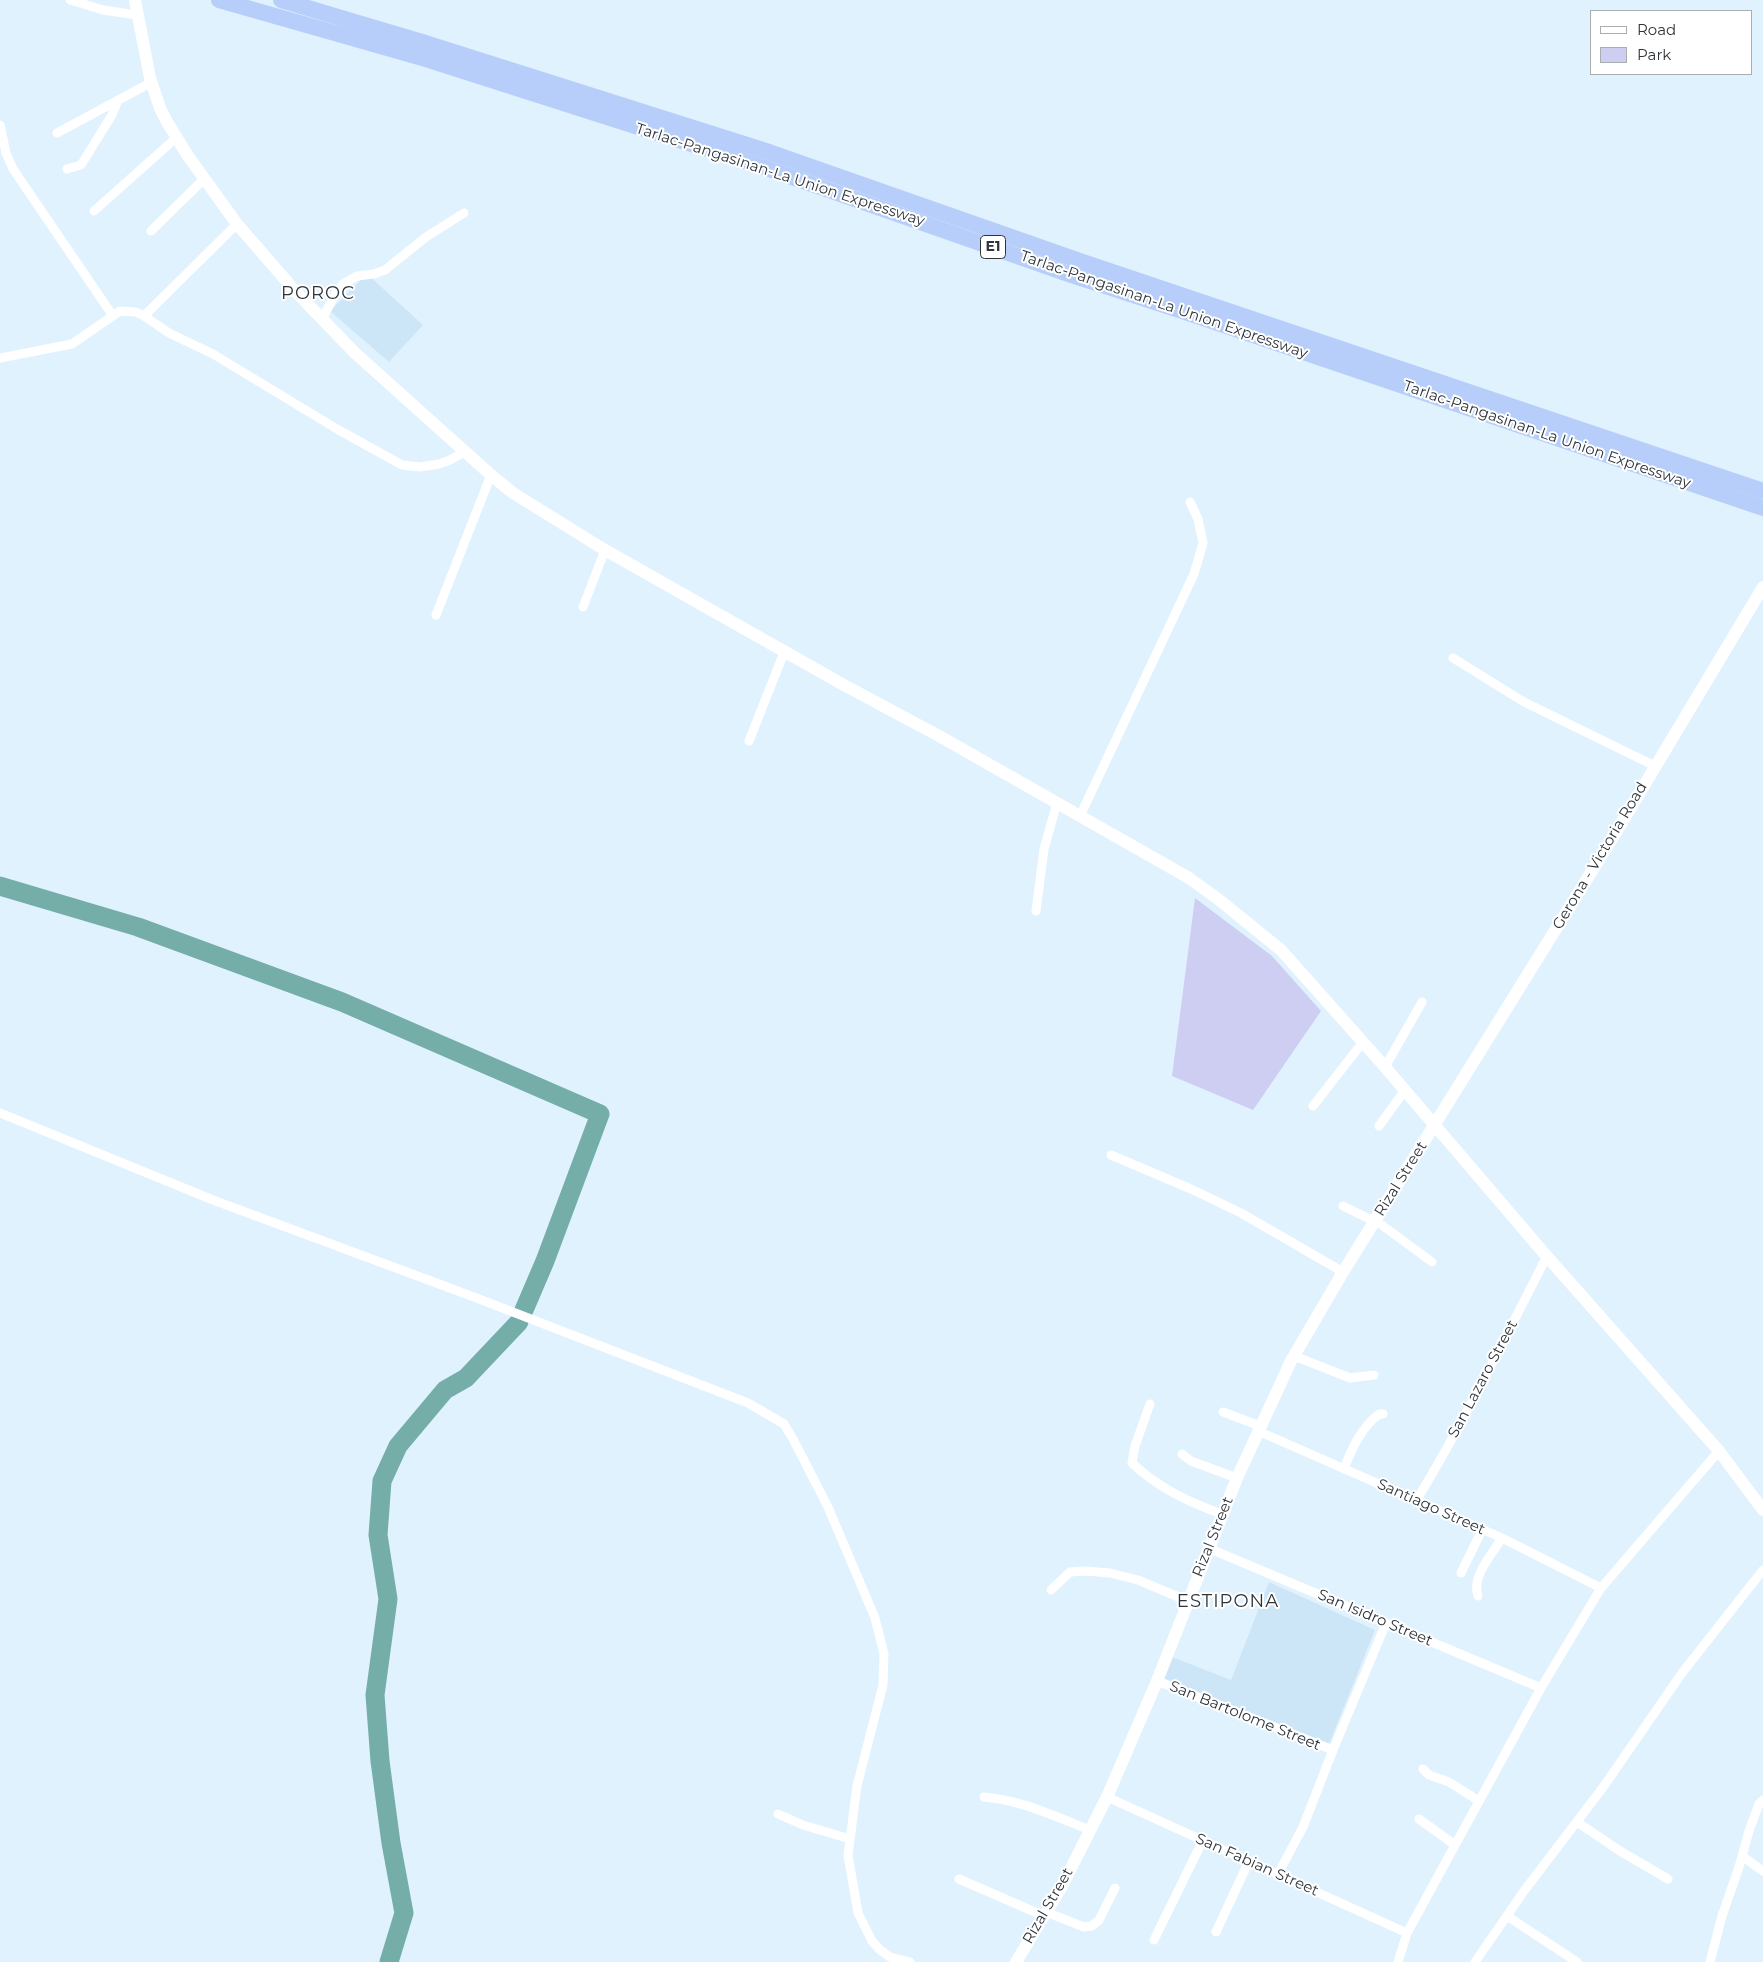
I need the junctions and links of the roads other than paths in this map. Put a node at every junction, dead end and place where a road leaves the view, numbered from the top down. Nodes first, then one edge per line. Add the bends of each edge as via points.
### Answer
1 (70, 0) edge
2 (135, 0) edge
3 (219, 0) edge
4 (281, 0) edge
5 (137, 15) junction
6 (152, 82) junction
7 (118, 100) junction
8 (0, 125) edge
9 (57, 134) dead end
10 (176, 138) junction
11 (68, 169) dead end
12 (204, 179) junction
13 (94, 211) dead end
14 (464, 213) dead end
15 (237, 224) junction
16 (150, 231) dead end
17 (113, 316) junction
18 (144, 316) junction
19 (322, 319) junction
20 (0, 358) edge
21 (464, 452) junction
22 (491, 475) junction
23 (1763, 491) edge
24 (1190, 502) dead end
25 (1763, 508) edge
26 (605, 550) junction
27 (1763, 588) edge
28 (583, 607) dead end
29 (436, 615) dead end
30 (785, 650) junction
31 (1453, 658) dead end
32 (749, 741) dead end
33 (1655, 766) junction
34 (1057, 803) junction
35 (1080, 816) junction
36 (1036, 911) dead end
37 (1422, 1002) dead end
38 (1363, 1042) junction
39 (1386, 1066) junction
40 (1406, 1090) junction
41 (1312, 1106) dead end
42 (0, 1114) edge
43 (1435, 1124) junction
44 (1379, 1126) dead end
45 (1111, 1155) dead end
46 (1343, 1206) dead end
47 (1375, 1221) junction
48 (1547, 1256) junction
49 (1432, 1262) dead end
50 (1342, 1272) junction
51 (1294, 1356) junction
52 (1374, 1375) dead end
53 (1150, 1404) dead end
54 (1223, 1412) dead end
55 (1383, 1414) dead end
56 (1259, 1429) junction
57 (1719, 1451) junction
58 (1182, 1454) dead end
59 (1344, 1469) junction
60 (1237, 1478) junction
61 (1416, 1501) junction
62 (1763, 1510) edge
63 (1222, 1514) junction
64 (1482, 1530) junction
65 (1502, 1538) junction
66 (1208, 1548) junction
67 (1763, 1570) edge
68 (1461, 1573) dead end
69 (1601, 1588) junction
70 (1051, 1590) dead end
71 (1478, 1596) dead end
72 (1188, 1601) junction
73 (1386, 1623) junction
74 (1157, 1681) junction
75 (1541, 1688) junction
76 (1333, 1750) junction
77 (1423, 1769) dead end
78 (984, 1797) dead end
79 (1107, 1797) junction
80 (1763, 1800) edge
81 (1479, 1801) junction
82 (778, 1814) dead end
83 (1419, 1819) dead end
84 (1577, 1822) junction
85 (1090, 1830) junction
86 (850, 1839) junction
87 (1203, 1840) junction
88 (1455, 1845) junction
89 (1742, 1856) junction
90 (1249, 1861) junction
91 (1763, 1871) edge
92 (1278, 1874) junction
93 (958, 1879) dead end
94 (1668, 1880) dead end
95 (1115, 1888) dead end
96 (1045, 1914) junction
97 (1507, 1916) junction
98 (1216, 1932) dead end
99 (1407, 1933) junction
100 (1154, 1940) dead end
101 (910, 1962) edge
102 (1016, 1962) edge
103 (1398, 1962) edge
104 (1476, 1962) edge
105 (1578, 1962) edge
106 (1710, 1962) edge

1 - 5 street via 103,10
2 - 5 street
3 - 25 highway, Tarlac-Pangasinan-La Union Expressway / E1 via 419,57 766,168 1071,275
4 - 23 highway, Tarlac-Pangasinan-La Union Expressway / E1 via 769,152 1080,261
5 - 6 street
6 - 7 street
6 - 10 street via 160,108
7 - 9 street
7 - 11 street via 81,164
8 - 17 street via 13,169
10 - 12 street
10 - 13 street
12 - 15 street
12 - 16 street
14 - 19 street via 426,237 385,270 356,276 343,284
15 - 18 street
15 - 19 street
17 - 18 street via 120,311
17 - 20 street via 72,344
18 - 21 street via 402,465 439,464
19 - 21 street
21 - 22 street
22 - 26 street via 513,493
22 - 29 street
24 - 35 street via 1203,543 1194,574
26 - 28 street
26 - 30 street
27 - 33 street, Gerona - Victoria Road
30 - 32 street
30 - 34 street
31 - 33 street via 1524,702
33 - 43 street, Gerona - Victoria Road
34 - 35 street
34 - 36 street via 1044,849
35 - 38 street via 1190,878 1218,898 1281,950
37 - 39 street
38 - 39 street
38 - 41 street
39 - 40 street
40 - 43 street
40 - 44 street
42 - 86 street via 232,1207 739,1400 784,1424 832,1515 871,1610 884,1654 883,1685 858,1786
43 - 47 street, Rizal Street
43 - 48 street
45 - 50 street via 1241,1213
46 - 47 street
47 - 49 street
47 - 50 street, Rizal Street
48 - 57 street
48 - 61 street, San Lazaro Street via 1438,1466
50 - 51 street, Rizal Street
51 - 52 street via 1350,1378
51 - 56 street, Rizal Street
53 - 63 street via 1132,1463 1198,1506
54 - 56 street, Santiago Street
55 - 59 street via 1373,1418 1360,1434
56 - 59 street, Santiago Street
56 - 60 street, Rizal Street
57 - 62 street
57 - 69 street
58 - 60 street via 1191,1461
59 - 61 street, Santiago Street
60 - 63 street, Rizal Street
61 - 64 street, Santiago Street
63 - 66 street, Rizal Street
64 - 65 street, Santiago Street
64 - 68 street
65 - 69 street, Santiago Street
65 - 71 street via 1478,1577
66 - 72 street, Rizal Street
66 - 73 street, San Isidro Street
67 - 84 street via 1682,1673
69 - 75 street
70 - 72 street via 1070,1572 1085,1571 1138,1580
72 - 74 street, Rizal Street
73 - 75 street, San Isidro Street
73 - 76 street
74 - 76 street, San Bartolome Street
74 - 79 street, Rizal Street
75 - 81 street
76 - 92 street via 1303,1827
77 - 81 street
78 - 85 street via 1002,1798
79 - 85 street, Rizal Street
79 - 87 street, San Fabian Street
80 - 89 street via 1748,1830
81 - 88 street
82 - 86 street
83 - 88 street
84 - 94 street
84 - 97 street
85 - 96 street, Rizal Street
86 - 101 street via 848,1855 858,1913 880,1950 890,1957
87 - 90 street, San Fabian Street
87 - 100 street
88 - 99 street
89 - 91 street
89 - 106 street
90 - 92 street, San Fabian Street
90 - 98 street
92 - 99 street, San Fabian Street
93 - 96 street
95 - 96 street via 1099,1920 1092,1926 1084,1927
96 - 102 street, Rizal Street
97 - 104 street
97 - 105 street
99 - 103 street

